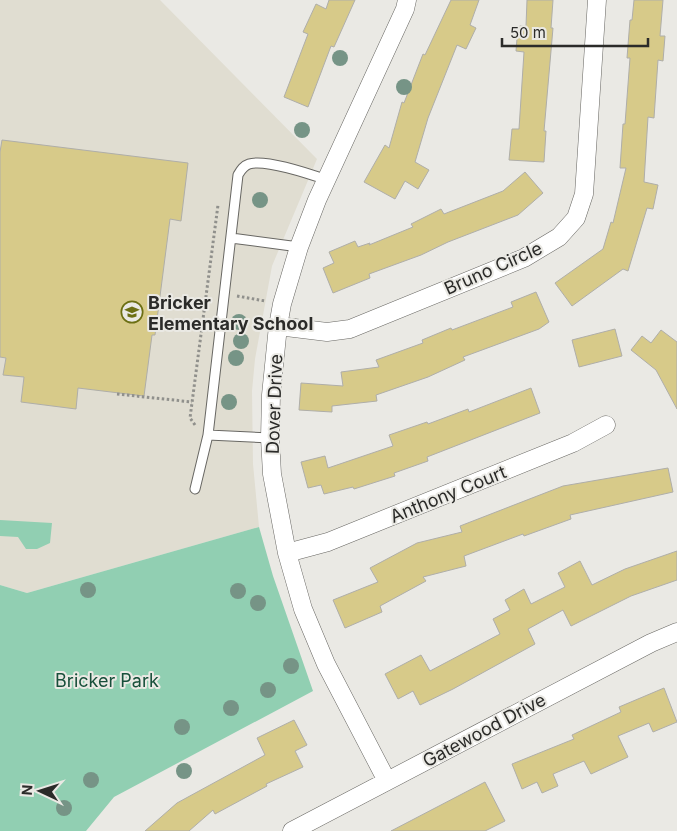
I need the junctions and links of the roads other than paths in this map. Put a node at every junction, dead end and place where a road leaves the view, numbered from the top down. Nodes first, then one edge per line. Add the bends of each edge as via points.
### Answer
1 (407, 0) edge
2 (597, 0) edge
3 (327, 180) junction
4 (231, 238) junction
5 (299, 247) junction
6 (278, 326) junction
7 (606, 424) dead end
8 (208, 435) junction
9 (270, 438) junction
10 (195, 489) dead end
11 (287, 553) junction
12 (677, 632) edge
13 (387, 781) junction
14 (292, 831) edge

1 - 3 street, Dover Drive
2 - 6 street, Bruno Circle via 584,194 576,218 558,237 524,258 350,329 327,332
3 - 4 lane via 297,169 258,163 242,168 238,175
3 - 5 street, Dover Drive
4 - 5 lane
4 - 8 lane
5 - 6 street, Dover Drive
6 - 9 street, Dover Drive
7 - 11 street, Anthony Court via 573,444 328,542
8 - 9 lane
8 - 10 lane
9 - 11 street, Dover Drive via 272,474
11 - 13 street, Dover Drive via 302,609 323,657
12 - 13 street, Gatewood Drive
13 - 14 street, Gatewood Drive

